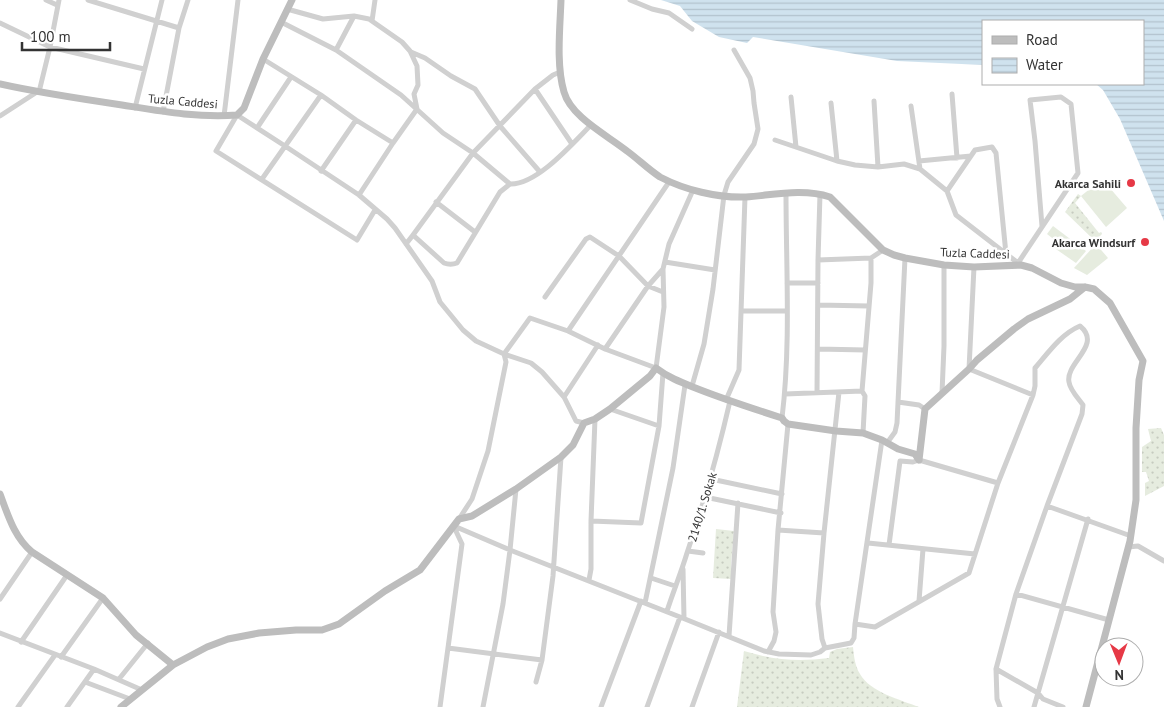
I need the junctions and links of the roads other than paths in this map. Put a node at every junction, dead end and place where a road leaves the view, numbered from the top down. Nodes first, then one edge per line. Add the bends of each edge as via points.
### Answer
1 (46, 0) edge
2 (88, 0) edge
3 (162, 0) edge
4 (188, 0) edge
5 (238, 0) edge
6 (375, 0) edge
7 (561, 0) edge
8 (630, 0) edge
9 (58, 2) edge
10 (289, 3) edge
11 (354, 16) junction
12 (157, 21) junction
13 (372, 21) junction
14 (281, 22) junction
15 (0, 23) edge
16 (179, 28) junction
17 (692, 29) dead end
18 (50, 47) junction
19 (336, 50) junction
20 (734, 50) dead end
21 (410, 51) junction
22 (263, 59) junction
23 (144, 69) junction
24 (560, 72) junction
25 (291, 77) junction
26 (0, 84) edge
27 (535, 89) junction
28 (38, 92) junction
29 (952, 94) dead end
30 (320, 95) junction
31 (791, 97) dead end
32 (874, 101) dead end
33 (832, 103) dead end
34 (912, 106) dead end
35 (135, 108) junction
36 (417, 108) junction
37 (163, 112) junction
38 (0, 116) edge
39 (224, 116) junction
40 (236, 116) junction
41 (356, 120) junction
42 (591, 125) junction
43 (500, 126) junction
44 (256, 128) junction
45 (774, 140) dead end
46 (393, 143) junction
47 (572, 144) junction
48 (286, 146) junction
49 (796, 147) junction
50 (473, 153) junction
51 (971, 156) junction
52 (957, 158) junction
53 (837, 161) junction
54 (919, 162) junction
55 (878, 167) junction
56 (920, 169) junction
57 (321, 171) junction
58 (540, 172) junction
59 (262, 179) junction
60 (668, 182) junction
61 (510, 184) junction
62 (693, 190) junction
63 (948, 191) junction
64 (786, 193) junction
65 (820, 194) junction
66 (724, 195) junction
67 (359, 196) junction
68 (745, 197) junction
69 (436, 202) junction
70 (376, 210) junction
71 (1042, 226) junction
72 (475, 232) junction
73 (413, 235) junction
74 (406, 244) junction
75 (883, 250) junction
76 (1006, 254) junction
77 (619, 256) junction
78 (871, 258) junction
79 (905, 258) junction
80 (818, 260) junction
81 (665, 262) junction
82 (1019, 264) junction
83 (944, 265) junction
84 (974, 267) junction
85 (663, 269) junction
86 (715, 270) junction
87 (787, 283) junction
88 (818, 283) junction
89 (648, 286) junction
90 (1085, 286) junction
91 (663, 292) junction
92 (545, 297) dead end
93 (818, 305) junction
94 (869, 306) junction
95 (741, 311) junction
96 (787, 312) junction
97 (568, 331) junction
98 (598, 345) junction
99 (605, 349) junction
100 (818, 349) junction
101 (866, 350) junction
102 (504, 354) junction
103 (656, 368) junction
104 (969, 369) junction
105 (663, 373) junction
106 (688, 386) junction
107 (862, 391) junction
108 (817, 392) junction
109 (839, 392) junction
110 (942, 393) junction
111 (785, 394) junction
112 (1032, 395) junction
113 (564, 397) junction
114 (728, 401) junction
115 (898, 402) junction
116 (610, 409) junction
117 (925, 409) junction
118 (782, 418) junction
119 (595, 420) junction
120 (584, 423) junction
121 (788, 424) junction
122 (659, 426) junction
123 (836, 431) junction
124 (863, 433) junction
125 (884, 441) junction
126 (561, 457) junction
127 (919, 460) junction
128 (710, 479) junction
129 (998, 483) junction
130 (516, 489) junction
131 (0, 494) edge
132 (782, 494) junction
133 (705, 497) junction
134 (738, 503) junction
135 (1047, 506) junction
136 (781, 513) junction
137 (459, 520) junction
138 (1088, 520) junction
139 (591, 521) junction
140 (454, 526) junction
141 (778, 530) junction
142 (824, 533) junction
143 (1131, 536) junction
144 (868, 543) junction
145 (889, 545) junction
146 (1128, 547) junction
147 (923, 549) junction
148 (510, 550) junction
149 (688, 551) junction
150 (32, 552) junction
151 (703, 553) dead end
152 (975, 554) junction
153 (1164, 561) edge
154 (554, 566) junction
155 (683, 567) junction
156 (67, 575) junction
157 (651, 578) junction
158 (588, 580) junction
159 (675, 586) junction
160 (1016, 594) junction
161 (103, 598) junction
162 (0, 599) edge
163 (919, 601) junction
164 (643, 602) junction
165 (1063, 607) junction
166 (667, 611) junction
167 (682, 617) junction
168 (1109, 620) junction
169 (855, 624) junction
170 (719, 632) junction
171 (0, 634) edge
172 (729, 636) junction
173 (21, 642) junction
174 (148, 643) junction
175 (448, 648) junction
176 (825, 648) junction
177 (768, 652) junction
178 (494, 653) junction
179 (58, 656) junction
180 (542, 660) junction
181 (173, 665) junction
182 (94, 669) junction
183 (996, 669) junction
184 (119, 680) junction
185 (85, 682) junction
186 (536, 682) dead end
187 (142, 690) junction
188 (1038, 693) junction
189 (130, 699) junction
190 (1043, 699) junction
191 (18, 707) edge
192 (67, 707) edge
193 (121, 707) edge
194 (440, 707) edge
195 (482, 707) edge
196 (601, 707) edge
197 (647, 707) edge
198 (692, 707) edge
199 (1000, 707) edge
200 (1034, 707) edge
201 (1044, 707) edge
202 (1063, 707) edge
203 (1086, 707) edge

1 - 9 street
2 - 12 street
3 - 12 street
4 - 16 street
5 - 39 street
6 - 13 street
7 - 24 main road
8 - 17 street via 669,13
9 - 18 street
10 - 11 street via 323,19
10 - 14 main road
11 - 13 street
11 - 19 street
12 - 16 street
12 - 23 street
13 - 21 street
14 - 19 street
14 - 22 main road
15 - 18 street
16 - 37 street
18 - 23 street
18 - 28 street
19 - 36 street
20 - 66 street via 750,78 758,129 754,144 728,182
21 - 36 street via 416,66 418,84 414,94
21 - 43 street via 475,89
22 - 25 street
22 - 40 main road via 244,108
23 - 35 street
24 - 27 street
24 - 42 main road via 569,104
25 - 30 street
25 - 44 street
26 - 28 main road, Tuzla Caddesi
27 - 43 street
27 - 47 street
28 - 35 main road, Tuzla Caddesi
28 - 38 street
29 - 52 street
30 - 41 street
30 - 48 street
31 - 49 street
32 - 55 street
33 - 53 street
34 - 54 street
35 - 37 main road, Tuzla Caddesi
36 - 46 street
36 - 50 street via 444,133
37 - 39 main road, Tuzla Caddesi
39 - 40 main road, Tuzla Caddesi
40 - 44 street
40 - 59 street via 216,150
41 - 46 street
41 - 57 street
42 - 47 street
42 - 60 main road
43 - 50 street
43 - 58 street
44 - 48 street
45 - 49 street
46 - 67 street
47 - 58 street
48 - 57 street
48 - 59 street
49 - 53 street
50 - 61 street
50 - 69 street
51 - 52 street
51 - 63 street
51 - 76 street via 975,150 992,147 996,153
52 - 54 street
53 - 55 street
54 - 56 street
55 - 56 street via 904,164
56 - 63 street
57 - 67 street
58 - 61 street
59 - 70 street via 357,240
60 - 62 main road
60 - 77 street
61 - 72 street via 500,192
62 - 66 main road
62 - 81 street via 669,244
63 - 76 street via 956,214
64 - 65 main road
64 - 68 main road
64 - 87 street
65 - 75 main road, Tuzla Caddesi via 830,197
65 - 80 street
66 - 68 main road
66 - 86 street
67 - 70 street
68 - 95 street, 2140/1. Sokak
69 - 72 street
69 - 73 street
70 - 74 street
71 - 71 street via 1078,173 1072,104 1061,97 1030,100
71 - 82 street
72 - 73 street via 453,265 444,262
73 - 74 street
74 - 102 street via 432,281 440,302 463,330 476,342
75 - 78 street
75 - 79 main road, Tuzla Caddesi
76 - 82 street
77 - 89 street
77 - 92 street via 589,237
77 - 97 street
78 - 80 street
78 - 94 street
79 - 83 main road, Tuzla Caddesi
79 - 115 street
80 - 88 street
81 - 85 street
81 - 86 street
82 - 84 main road, Tuzla Caddesi
82 - 90 main road, Tuzla Caddesi via 1061,283
83 - 84 main road, Tuzla Caddesi
83 - 110 street
84 - 104 street
85 - 89 street
85 - 91 street
86 - 106 street via 704,344
87 - 88 street
87 - 96 street
88 - 93 street
89 - 91 street
89 - 99 street
90 - 104 main road via 1070,299 1014,329
90 - 143 main road, Tuzla Caddesi via 1094,289 1110,303 1144,361 1136,428 1136,500
91 - 103 street
93 - 94 street
93 - 100 street
94 - 101 street
95 - 96 street
95 - 114 street, 2140/1. Sokak via 738,370
96 - 111 street
97 - 98 street
97 - 102 street via 530,318
98 - 99 street
98 - 113 street
99 - 103 street
100 - 101 street
100 - 108 street
101 - 107 street
102 - 113 street via 530,363
102 - 137 street via 506,362 488,451 472,500
103 - 105 main road
103 - 116 main road
104 - 110 main road
104 - 112 street
105 - 106 main road
105 - 122 street
106 - 114 main road
106 - 157 street
107 - 109 street
107 - 124 street via 865,396
108 - 109 street
108 - 111 street
109 - 123 street
110 - 117 main road
111 - 118 street
112 - 129 street
112 - 135 street via 1035,368 1070,330 1080,326 1087,338 1086,346 1070,370 1068,381 1083,405 1082,414
113 - 120 street via 576,421
114 - 118 main road
114 - 128 street, 2140/1. Sokak
115 - 117 street
115 - 125 street via 895,432
116 - 119 main road
116 - 122 street
117 - 127 main road
118 - 121 main road
119 - 120 main road
119 - 139 street
120 - 126 main road via 573,445
121 - 123 main road
121 - 132 street
122 - 139 street via 642,523
123 - 124 main road
123 - 142 street
124 - 125 main road
125 - 127 main road via 915,454
125 - 144 street
126 - 130 main road
126 - 154 street
127 - 129 street
127 - 145 street via 900,461
128 - 132 street
128 - 133 street, 2140/1. Sokak
129 - 152 street
130 - 137 main road via 472,516
130 - 148 street
131 - 150 main road via 13,529
132 - 136 street
133 - 134 street
133 - 149 street, 2140/1. Sokak
134 - 136 street
134 - 172 street
135 - 138 street
135 - 160 street
136 - 141 street
137 - 140 main road
138 - 143 street
138 - 165 street
139 - 158 street
140 - 148 street
140 - 175 street via 462,544
140 - 181 main road via 420,570 339,624 322,630 259,633 228,639 207,646
141 - 142 street
141 - 177 street via 773,612 776,632
142 - 176 street via 818,604
143 - 146 main road, Tuzla Caddesi
144 - 145 street
144 - 169 street
145 - 147 street
146 - 153 street via 1138,546
146 - 168 main road, Tuzla Caddesi
147 - 152 street
147 - 163 street
148 - 154 street
148 - 178 street
149 - 151 street
149 - 155 street, 2140/1. Sokak
150 - 156 main road
150 - 162 street
152 - 163 street via 969,573
154 - 158 street
154 - 180 street
155 - 159 street, 2140/1. Sokak
155 - 167 street
156 - 161 main road
156 - 173 street
157 - 159 street
157 - 164 street
158 - 164 street
159 - 166 street, 2140/1. Sokak
160 - 165 street
160 - 183 street
161 - 174 main road via 136,635
161 - 179 street
163 - 169 street via 875,627
164 - 166 street
164 - 196 street
165 - 168 street
165 - 188 street
166 - 167 street
167 - 170 street
167 - 197 street
168 - 203 main road, Tuzla Caddesi
169 - 176 street via 851,642
170 - 172 street
170 - 198 street
171 - 173 street
172 - 177 street
173 - 179 street
174 - 181 main road
174 - 184 street
175 - 178 street
175 - 194 street
176 - 177 street via 811,655
178 - 180 street
178 - 195 street
179 - 182 street
179 - 191 street
180 - 186 street
181 - 187 main road
182 - 184 street
182 - 185 street
183 - 188 street
183 - 199 street
184 - 187 street
185 - 189 street
185 - 192 street
187 - 189 main road
188 - 190 street
188 - 200 street
189 - 193 main road
190 - 201 street
190 - 202 street

